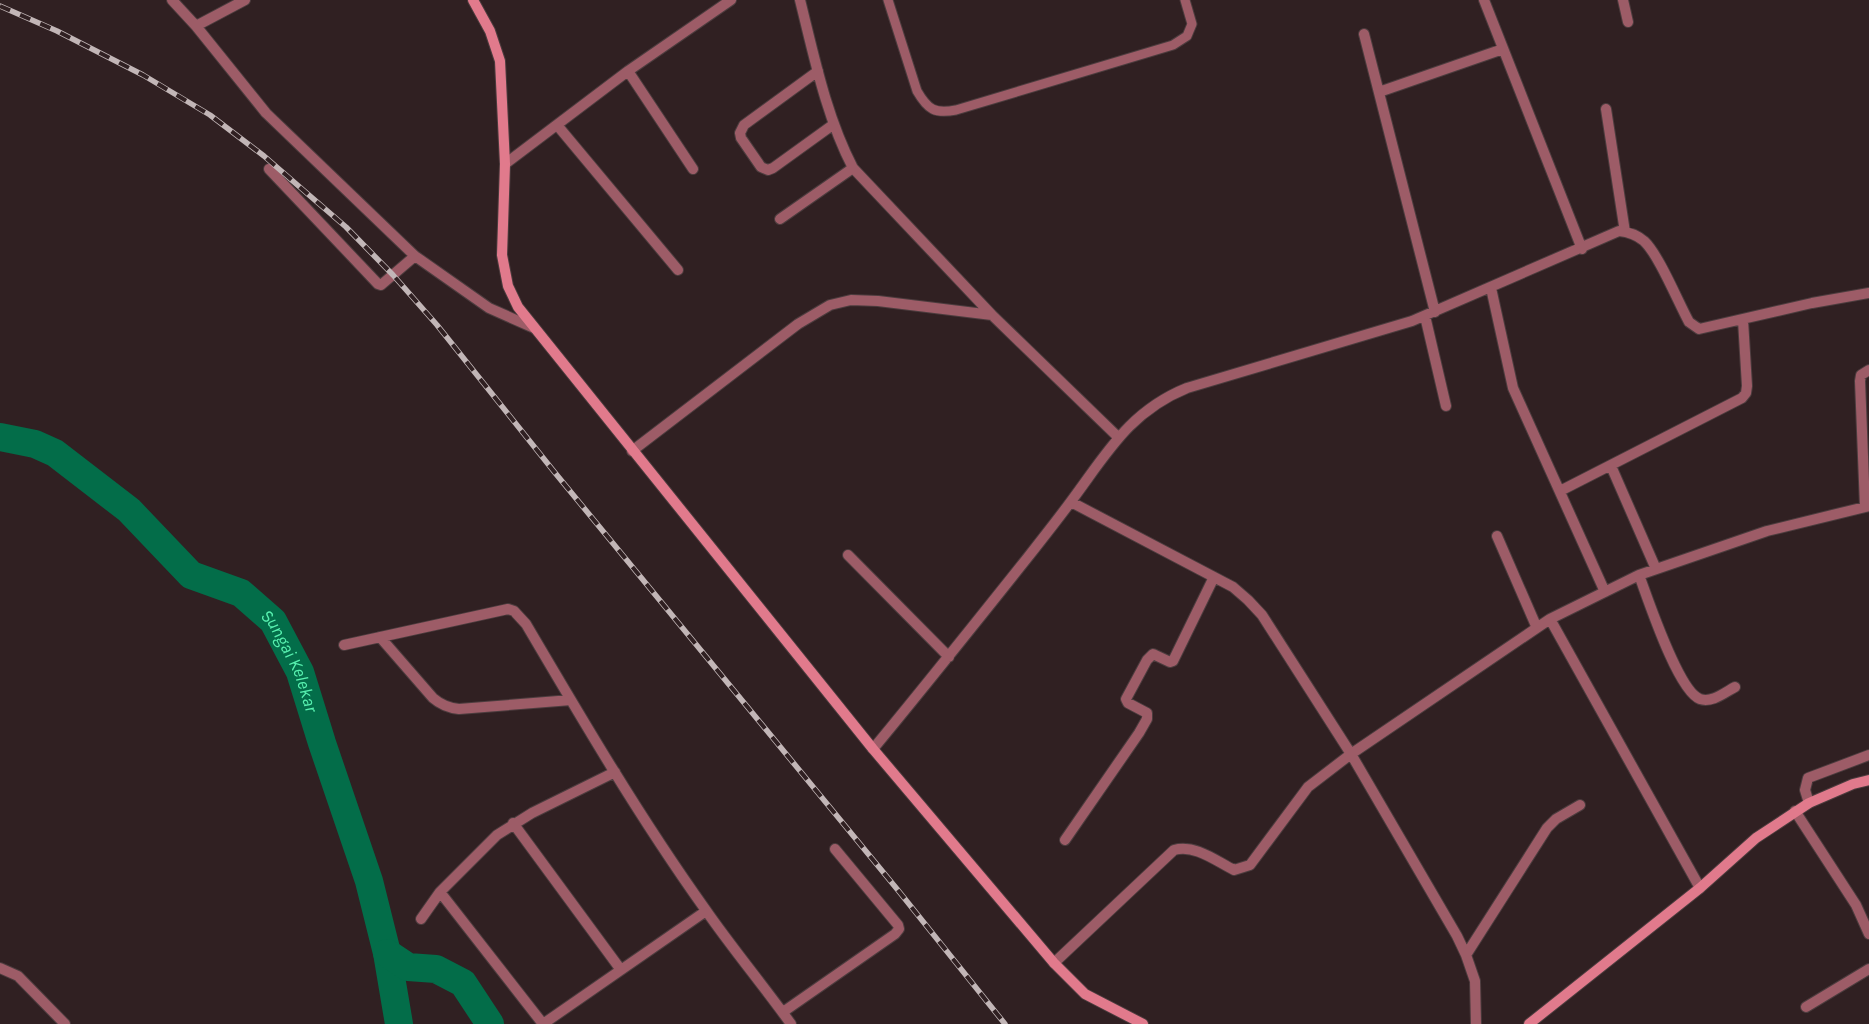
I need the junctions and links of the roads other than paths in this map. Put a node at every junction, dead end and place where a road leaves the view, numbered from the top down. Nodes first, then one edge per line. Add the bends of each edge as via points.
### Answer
1 (172, 0) edge
2 (246, 0) edge
3 (473, 0) edge
4 (731, 0) edge
5 (800, 0) edge
6 (888, 0) edge
7 (1185, 0) edge
8 (1484, 0) edge
9 (1623, 0) edge
10 (1628, 22) dead end
11 (196, 26) junction
12 (1364, 34) dead end
13 (1503, 49) junction
14 (628, 71) junction
15 (818, 72) junction
16 (1379, 92) junction
17 (1606, 108) dead end
18 (834, 124) junction
19 (557, 125) junction
20 (505, 164) junction
21 (853, 168) junction
22 (693, 169) dead end
23 (269, 170) dead end
24 (780, 218) dead end
25 (1625, 232) junction
26 (1582, 249) junction
27 (415, 256) junction
28 (678, 270) dead end
29 (1491, 288) junction
30 (1869, 293) edge
31 (1430, 314) junction
32 (992, 315) junction
33 (1743, 320) junction
34 (534, 328) junction
35 (1869, 370) edge
36 (1446, 406) dead end
37 (1118, 437) junction
38 (632, 451) junction
39 (1611, 466) junction
40 (1560, 491) junction
41 (1071, 502) junction
42 (1867, 506) edge
43 (1497, 536) dead end
44 (848, 555) dead end
45 (1656, 569) junction
46 (1639, 575) junction
47 (1214, 577) junction
48 (1605, 592) junction
49 (1550, 619) junction
50 (1537, 628) junction
51 (380, 637) junction
52 (344, 646) dead end
53 (949, 657) junction
54 (1735, 687) dead end
55 (571, 700) junction
56 (873, 749) junction
57 (1351, 754) junction
58 (1869, 755) edge
59 (615, 772) junction
60 (1869, 780) edge
61 (1809, 803) junction
62 (1580, 805) dead end
63 (1795, 811) junction
64 (513, 823) junction
65 (1065, 840) dead end
66 (835, 849) dead end
67 (1700, 888) junction
68 (440, 892) junction
69 (706, 911) junction
70 (422, 919) dead end
71 (1869, 934) edge
72 (1466, 954) junction
73 (1054, 963) junction
74 (0, 968) edge
75 (1869, 969) edge
76 (621, 970) junction
77 (1806, 1007) dead end
78 (783, 1012) junction
79 (65, 1024) edge
80 (543, 1024) edge
81 (791, 1024) edge
82 (1143, 1024) edge
83 (1476, 1024) edge
84 (1529, 1024) edge

1 - 11 street
2 - 11 street
3 - 20 street via 490,30 500,61
4 - 14 street
5 - 15 street
6 - 7 lane via 917,91 923,102 942,113 1173,45 1187,36 1192,24
8 - 13 street
9 - 10 street
11 - 27 street via 266,113
12 - 16 street
13 - 16 street
13 - 26 street
14 - 19 street
14 - 22 street
15 - 18 street
15 - 18 street via 744,125 741,138 761,167 768,170
16 - 31 street
17 - 25 street
18 - 21 street
19 - 20 street
19 - 28 street
20 - 34 street via 502,255 508,286 518,307
21 - 24 street
21 - 32 street
23 - 27 street via 378,284 381,285
25 - 26 street
25 - 33 street via 1634,234 1653,252 1694,327 1703,329
26 - 29 street
27 - 34 street via 489,308
29 - 31 street
29 - 40 street via 1513,388
30 - 33 street
31 - 36 street
31 - 37 street via 1171,394
32 - 37 street
32 - 38 street via 878,301 851,300 830,305 798,324
33 - 39 street via 1748,386 1742,398
34 - 38 street
35 - 42 street via 1861,375 1860,381
37 - 41 street
38 - 56 street
39 - 40 street
39 - 45 street
40 - 48 street
41 - 47 street
41 - 53 street
42 - 45 street via 1767,531
43 - 50 street
44 - 53 street
45 - 46 street
46 - 48 street
46 - 54 street via 1678,674 1691,694 1710,700
47 - 57 street via 1233,587 1262,615
47 - 65 street via 1173,661 1153,654 1147,660 1126,699 1147,713 1147,719
48 - 49 street
49 - 50 street
49 - 67 street
50 - 57 street
51 - 52 street
51 - 55 street via 434,698 450,708
51 - 55 street via 508,609 526,624
53 - 56 street
55 - 59 street
56 - 73 street
57 - 72 street
57 - 73 street via 1308,787 1250,865 1234,870 1193,849 1174,850
58 - 61 street via 1808,778 1805,790
59 - 64 street
59 - 69 street
60 - 61 street
61 - 63 street
62 - 72 street via 1556,819 1540,838
63 - 67 street via 1756,838
63 - 71 street via 1856,905
64 - 68 street
64 - 76 street
66 - 78 street via 899,929
67 - 84 street
68 - 70 street
68 - 80 street
69 - 76 street
69 - 78 street
72 - 83 street via 1475,981
73 - 82 street via 1085,994
74 - 79 street via 18,976
75 - 77 street
76 - 80 street
78 - 81 street

